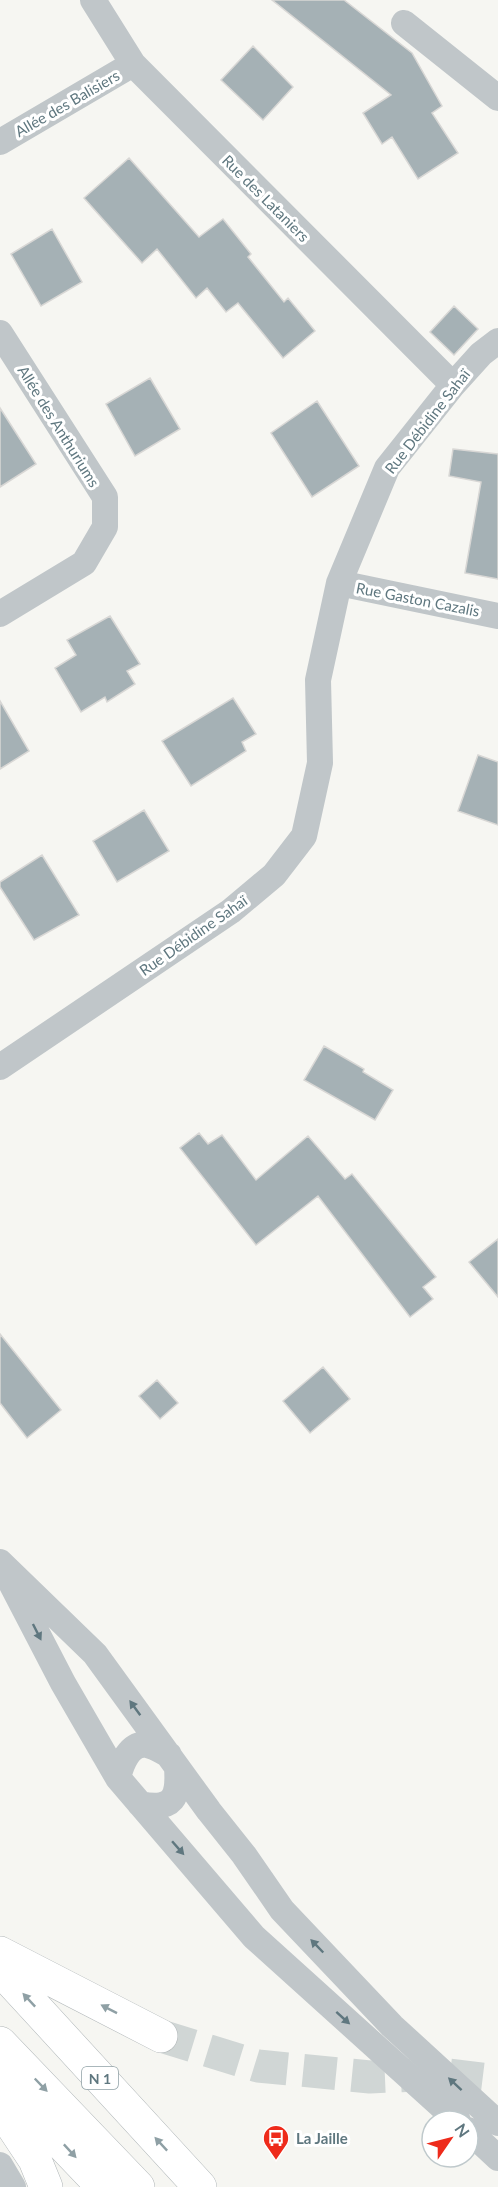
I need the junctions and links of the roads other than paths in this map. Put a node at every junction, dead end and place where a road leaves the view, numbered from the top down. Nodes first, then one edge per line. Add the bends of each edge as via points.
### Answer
1 (93, 0) edge
2 (404, 23) dead end
3 (133, 64) junction
4 (498, 98) edge
5 (0, 142) edge
6 (0, 333) edge
7 (492, 352) edge
8 (453, 385) junction
9 (339, 583) junction
10 (0, 614) edge
11 (498, 616) edge
12 (0, 1066) edge
13 (173, 1761) junction
14 (118, 1778) junction
15 (140, 1804) junction
16 (0, 1953) edge
17 (0, 1969) edge
18 (161, 2036) tunnel mouth
19 (0, 2043) edge
20 (0, 2079) edge
21 (0, 2107) edge
22 (445, 2109) edge
23 (498, 2123) edge
24 (480, 2141) edge
25 (498, 2158) edge
26 (0, 2165) edge
27 (12, 2187) edge
28 (46, 2187) edge
29 (103, 2187) edge
30 (138, 2187) edge
31 (200, 2187) edge

1 - 3 street, Rue des Lataniers
2 - 4 street
3 - 5 street, Allée des Balisiers
3 - 8 street, Rue des Lataniers
6 - 10 street, Allée des Anthuriums via 105,498 105,527 84,563
7 - 8 street, Rue Débidine Sahaï
8 - 9 street, Rue Débidine Sahaï via 387,468
9 - 11 street, Rue Gaston Cazalis
9 - 12 street, Rue Débidine Sahaï via 318,680 320,763 304,836 274,875 231,911
13 - 14 street via 149,1745 142,1745 123,1760
13 -> 14 street via 95,1654 0,1562
13 - 15 street via 178,1787 170,1801 160,1806
23 -> 13 street via 392,2026 282,1910
14 - 15 street
15 -> 22 street via 254,1938
18 -> 16 highway
31 -> 17 highway, N 1
19 -> 30 highway
20 -> 29 highway
21 - 28 highway via 35,2160
24 - 25 street
26 - 27 street

